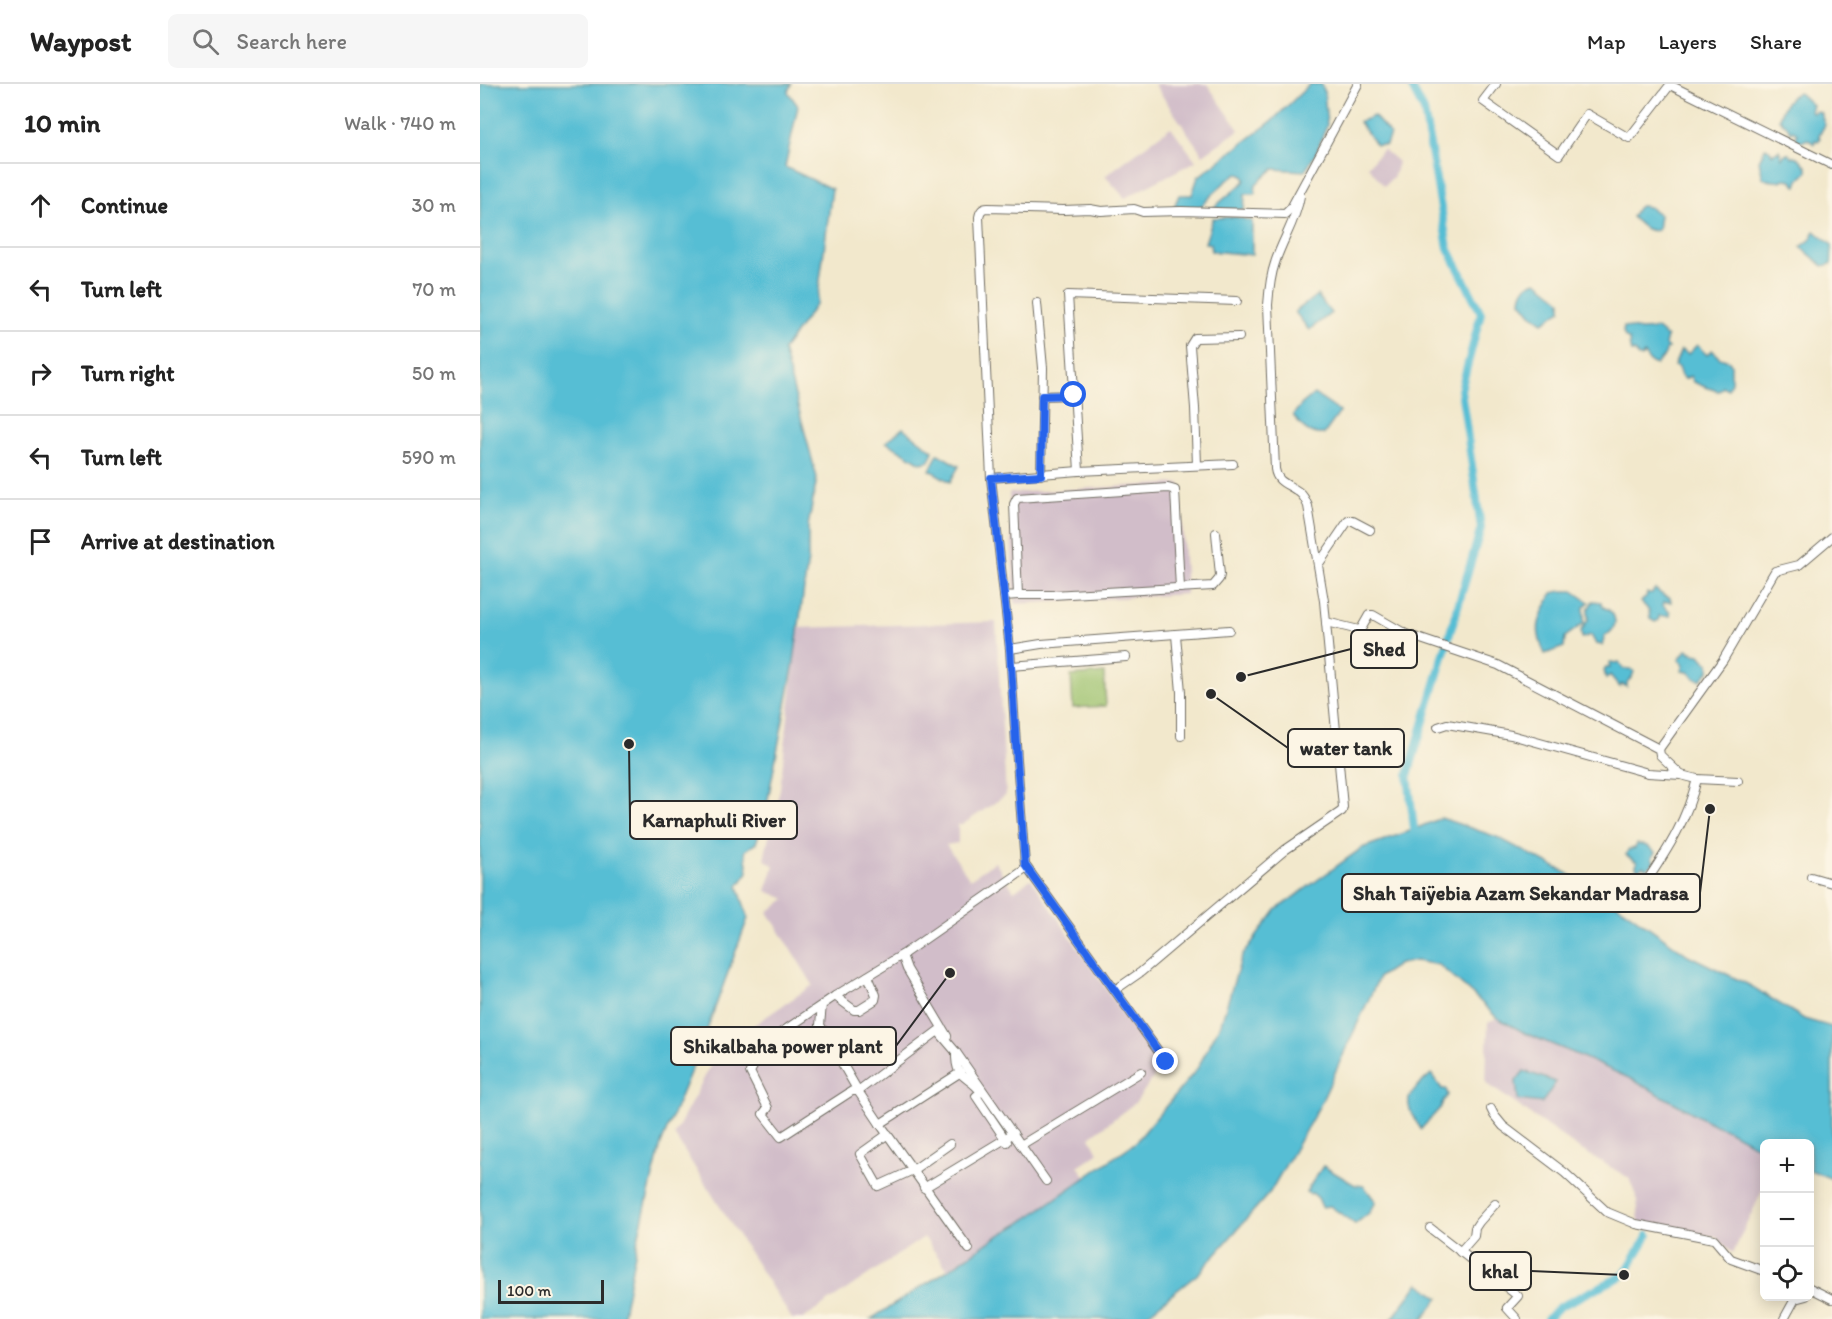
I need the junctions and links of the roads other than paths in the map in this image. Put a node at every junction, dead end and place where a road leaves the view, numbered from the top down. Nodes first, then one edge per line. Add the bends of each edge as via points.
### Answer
1 (1358, 84) edge
2 (1496, 84) edge
3 (1832, 165) edge
4 (1301, 188) junction
5 (1238, 301) dead end
6 (1037, 303) dead end
7 (1239, 337) dead end
8 (1074, 395) junction
9 (1042, 396) junction
10 (1233, 464) dead end
11 (1197, 465) junction
12 (1079, 471) junction
13 (1041, 475) junction
14 (991, 478) junction
15 (1370, 530) dead end
16 (1216, 533) dead end
17 (1832, 537) edge
18 (1318, 565) junction
19 (1180, 588) junction
20 (1018, 595) junction
21 (1004, 596) junction
22 (1326, 622) junction
23 (1229, 630) dead end
24 (1176, 635) junction
25 (1010, 649) junction
26 (1126, 657) dead end
27 (1011, 666) junction
28 (1438, 727) dead end
29 (1181, 736) dead end
30 (1659, 749) junction
31 (1681, 775) junction
32 (1697, 779) junction
33 (1738, 781) dead end
34 (1027, 868) junction
35 (1811, 877) dead end
36 (1646, 882) dead end
37 (1832, 883) edge
38 (902, 955) junction
39 (868, 976) junction
40 (1115, 990) junction
41 (835, 996) junction
42 (822, 1005) junction
43 (956, 1052) junction
44 (1166, 1062) dead end
45 (960, 1072) junction
46 (1141, 1072) dead end
47 (858, 1091) junction
48 (1491, 1109) dead end
49 (880, 1124) junction
50 (1013, 1133) junction
51 (888, 1134) junction
52 (1006, 1141) junction
53 (950, 1144) dead end
54 (1021, 1145) junction
55 (913, 1170) junction
56 (1046, 1181) dead end
57 (924, 1188) junction
58 (1495, 1204) dead end
59 (1430, 1228) dead end
60 (969, 1249) dead end
61 (1460, 1252) junction
62 (1760, 1269) edge
63 (1814, 1290) edge
64 (1814, 1296) edge
65 (1830, 1296) edge
66 (1794, 1301) edge
67 (1517, 1319) edge
68 (1784, 1319) edge

1 - 4 street
2 - 3 street via 1483,100 1559,155 1587,114 1629,138 1670,85
4 - 14 street via 1285,214 1134,209 980,211
4 - 18 street via 1296,214 1270,279 1270,359 1276,477 1306,500
5 - 8 street via 1068,295
6 - 9 street
7 - 11 street via 1195,338 1190,346
8 - 9 street
8 - 12 street
9 - 13 street
10 - 11 street
11 - 12 street
12 - 13 street
13 - 14 street
14 - 21 street
15 - 18 street via 1348,521
16 - 19 street via 1219,579 1213,586
17 - 30 street via 1800,565 1775,571 1723,660
18 - 22 street
19 - 20 street
19 - 20 street via 1175,490 1168,488 1017,498 1014,504
20 - 21 street
21 - 25 street
22 - 30 street via 1359,630 1372,615 1406,634 1498,665
22 - 40 street via 1342,811 1285,850
23 - 24 street
24 - 25 street
24 - 29 street
25 - 27 street
26 - 27 street
27 - 34 street
28 - 31 street via 1447,724 1511,735 1648,773
30 - 31 street via 1660,755
31 - 32 street
32 - 33 street
32 - 36 street via 1691,805
34 - 38 street
34 - 40 street
35 - 37 street
38 - 39 street
38 - 43 street
39 - 41 street
39 - 41 street via 875,1000 859,1010 854,1011
40 - 44 street
41 - 42 street
42 - 47 street via 819,1025
42 - 47 street via 782,1032 772,1051 755,1063 750,1072 768,1108 763,1114 781,1137 852,1091
43 - 45 street
43 - 47 street via 938,1031
43 - 50 street
45 - 49 street
45 - 52 street via 981,1092 976,1096
46 - 54 street
47 - 49 street
48 - 62 street via 1503,1126 1565,1173 1607,1212 1636,1224 1714,1239 1731,1258
49 - 51 street
50 - 52 street
50 - 54 street
51 - 55 street
51 - 55 street via 860,1154 878,1186
52 - 57 street
53 - 55 street
54 - 56 street
55 - 57 street
57 - 60 street
58 - 61 street
59 - 61 street
61 - 67 street via 1518,1296 1507,1308
63 - 65 street
64 - 65 street
66 - 68 street

